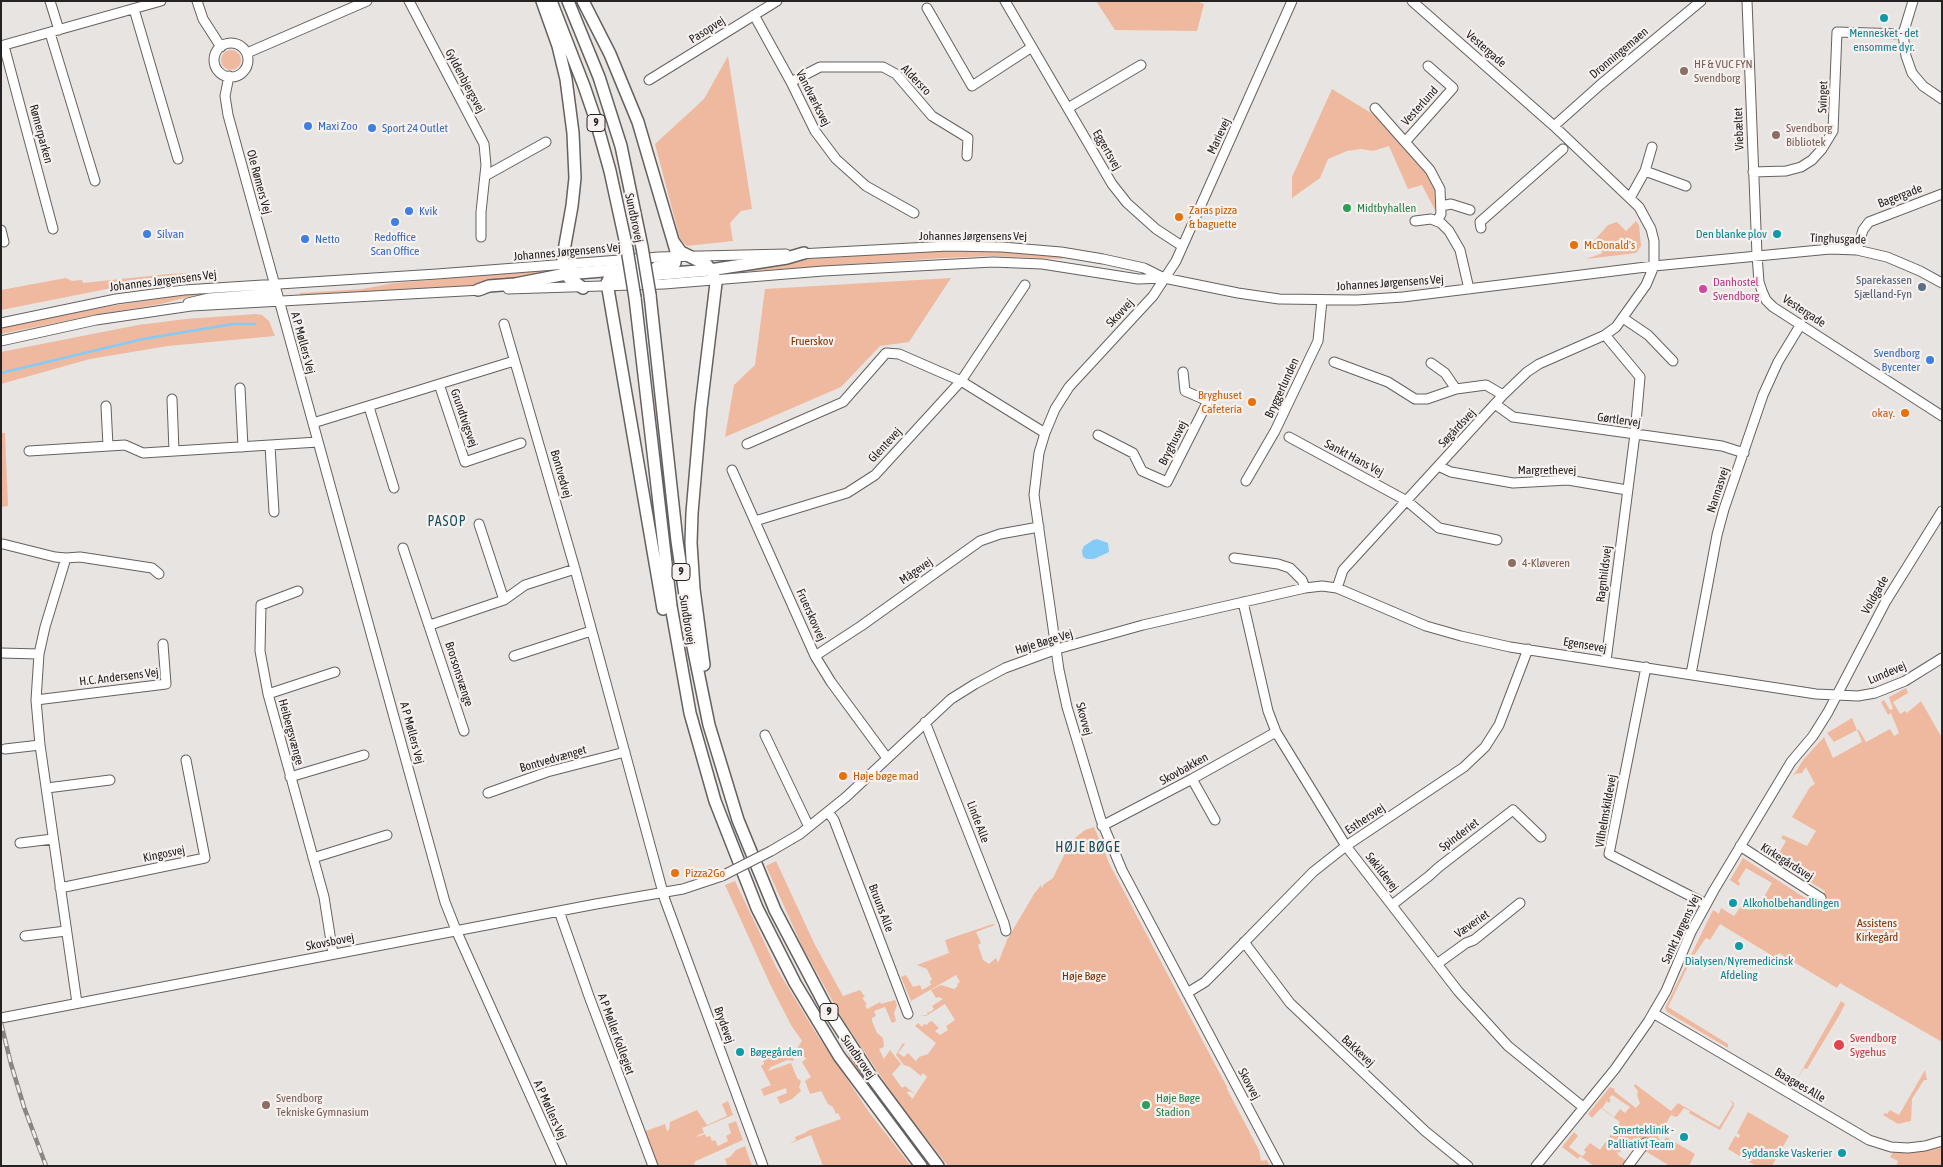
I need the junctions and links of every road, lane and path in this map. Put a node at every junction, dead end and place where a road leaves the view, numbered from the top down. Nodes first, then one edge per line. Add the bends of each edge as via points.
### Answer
1 (50, 1) edge
2 (161, 1) edge
3 (197, 1) edge
4 (368, 1) edge
5 (410, 1) edge
6 (542, 1) edge
7 (551, 1) edge
8 (568, 1) edge
9 (583, 1) edge
10 (777, 1) edge
11 (1005, 1) edge
12 (1292, 1) edge
13 (1412, 1) edge
14 (1702, 1) edge
15 (1747, 1) edge
16 (1913, 1) edge
17 (928, 8) dead end
18 (134, 9) junction
19 (754, 15) junction
20 (54, 31) junction
21 (1903, 34) junction
22 (3, 46) edge
23 (221, 47) junction
24 (1032, 47) junction
25 (247, 53) junction
26 (1141, 64) dead end
27 (1428, 66) dead end
28 (228, 76) junction
29 (649, 80) dead end
30 (791, 82) junction
31 (1942, 98) edge
32 (1068, 108) junction
33 (1374, 108) dead end
34 (1554, 126) junction
35 (546, 142) dead end
36 (1405, 142) junction
37 (1652, 147) dead end
38 (1563, 149) dead end
39 (967, 156) dead end
40 (178, 159) dead end
41 (1645, 172) junction
42 (1753, 172) junction
43 (485, 176) junction
44 (94, 181) dead end
45 (1686, 186) dead end
46 (1942, 194) edge
47 (1630, 198) junction
48 (1441, 206) junction
49 (1470, 210) dead end
50 (914, 213) dead end
51 (1415, 221) dead end
52 (1437, 222) junction
53 (1481, 228) dead end
54 (53, 229) dead end
55 (1, 230) edge
56 (481, 237) dead end
57 (672, 241) junction
58 (4, 242) dead end
59 (1182, 246) junction
60 (1857, 250) junction
61 (804, 253) junction
62 (1757, 255) junction
63 (676, 256) junction
64 (691, 257) junction
65 (1654, 266) junction
66 (564, 269) junction
67 (713, 275) junction
68 (1164, 278) junction
69 (274, 283) junction
70 (1942, 283) edge
71 (1025, 285) dead end
72 (607, 287) junction
73 (583, 288) junction
74 (1469, 289) junction
75 (478, 290) junction
76 (278, 297) junction
77 (1322, 300) junction
78 (1624, 318) junction
79 (1, 323) edge
80 (504, 324) dead end
81 (1801, 324) junction
82 (1605, 335) junction
83 (1, 340) edge
84 (514, 361) junction
85 (1672, 361) dead end
86 (1334, 362) dead end
87 (1432, 362) dead end
88 (1183, 372) dead end
89 (961, 381) junction
90 (439, 384) junction
91 (240, 388) dead end
92 (1456, 389) junction
93 (1504, 395) junction
94 (172, 398) dead end
95 (1495, 404) junction
96 (106, 406) dead end
97 (369, 407) junction
98 (1942, 416) edge
99 (313, 423) junction
100 (1045, 433) junction
101 (1635, 434) junction
102 (1098, 435) dead end
103 (1289, 437) dead end
104 (318, 442) junction
105 (521, 443) dead end
106 (747, 444) dead end
107 (108, 446) junction
108 (270, 446) junction
109 (243, 447) junction
110 (28, 451) dead end
111 (174, 451) junction
112 (1744, 453) junction
113 (1438, 466) junction
114 (732, 470) dead end
115 (1246, 480) dead end
116 (394, 488) dead end
117 (1627, 490) junction
118 (1407, 500) junction
119 (1942, 511) edge
120 (274, 512) dead end
121 (754, 521) junction
122 (479, 524) dead end
123 (1039, 527) junction
124 (1497, 540) dead end
125 (2, 544) dead end
126 (403, 548) dead end
127 (66, 558) junction
128 (1234, 558) dead end
129 (575, 569) junction
130 (159, 574) dead end
131 (1305, 588) junction
132 (1337, 588) junction
133 (298, 591) dead end
134 (504, 600) junction
135 (1243, 602) junction
136 (430, 625) junction
137 (591, 631) junction
138 (163, 644) dead end
139 (1056, 649) junction
140 (1528, 649) junction
141 (1, 653) edge
142 (39, 654) junction
143 (514, 656) dead end
144 (815, 656) junction
145 (1942, 658) edge
146 (1606, 661) junction
147 (1646, 667) junction
148 (335, 672) dead end
149 (1691, 674) junction
150 (268, 694) junction
151 (1837, 696) junction
152 (36, 700) junction
153 (925, 722) junction
154 (464, 731) dead end
155 (694, 731) junction
156 (1276, 732) junction
157 (765, 735) dead end
158 (40, 745) junction
159 (5, 749) dead end
160 (625, 752) junction
161 (364, 755) dead end
162 (887, 758) junction
163 (186, 760) dead end
164 (290, 777) junction
165 (1192, 779) junction
166 (110, 780) dead end
167 (47, 788) junction
168 (488, 793) dead end
169 (828, 812) junction
170 (1215, 820) dead end
171 (1102, 826) junction
172 (809, 827) junction
173 (387, 835) dead end
174 (1541, 837) dead end
175 (53, 839) junction
176 (746, 842) junction
177 (20, 844) dead end
178 (1346, 846) junction
179 (1740, 846) junction
180 (313, 858) junction
181 (60, 888) junction
182 (663, 892) junction
183 (1821, 898) dead end
184 (1520, 903) dead end
185 (1706, 904) junction
186 (1392, 905) junction
187 (559, 911) junction
188 (456, 930) junction
189 (66, 931) junction
190 (1006, 931) dead end
191 (25, 936) dead end
192 (1244, 942) junction
193 (333, 954) junction
194 (1437, 964) junction
195 (1187, 993) junction
196 (76, 1004) junction
197 (1653, 1013) junction
198 (908, 1014) dead end
199 (1, 1018) edge
200 (1583, 1107) junction
201 (1942, 1141) edge
202 (1645, 1142) dead end
203 (1539, 1165) edge
204 (562, 1166) edge
205 (653, 1166) edge
206 (763, 1166) edge
207 (922, 1166) edge
208 (938, 1166) edge
209 (1279, 1166) edge
210 (1468, 1166) edge
211 (1628, 1166) edge

1 - 20 street
2 - 18 street, Rømerparken
3 - 23 street via 202,19
4 - 25 street
5 - 43 street, Gyldenbjergsvej via 484,144
6 - 66 main road via 566,79 573,133 575,178 562,256
7 - 155 main road, Sundbrovej / 9, bridge via 596,121 627,249 643,355 665,564 678,656
8 - 176 main road, Sundbrovej / 9, bridge via 619,137 650,295 677,541 692,642 716,749
9 - 57 main road via 610,54 638,122
10 - 19 street, Pasopvej
11 - 24 street, Eggertsvej
12 - 59 street, Marievej
13 - 34 street, Vestergade
14 - 34 street, Dronningemaen
15 - 42 street, Viebæltet
16 - 21 street
17 - 24 street via 972,86
18 - 20 street, Rømerparken
18 - 40 street
19 - 29 street, Pasopvej
19 - 30 street, Vandværksvej
20 - 22 street, Rømerparken
20 - 44 street
21 - 31 street via 1912,73 1923,86
21 - 42 street, Svinget via 1837,32 1835,112 1830,137 1801,167
22 - 54 street, Rømerparken
23 - 25 street via 235,44
23 - 28 street via 215,55 215,64
24 - 32 street, Eggertsvej
25 - 28 street via 246,68 238,75
26 - 32 street
27 - 36 street, Vesterlund via 1453,88
28 - 69 street, Ole Rømers Vej via 226,111
30 - 39 street, Aldersro via 820,67 883,67 896,74 932,116 968,138
30 - 50 street, Vandværksvej via 815,131 836,159 866,186
32 - 59 street, Eggertsvej via 1112,184 1127,203 1156,230
33 - 36 street, Vesterlund
34 - 47 street, Vestergade
35 - 43 street
36 - 48 street, Vesterlund via 1430,170 1440,189
37 - 41 street
38 - 53 street via 1480,222
41 - 45 street
41 - 47 street
42 - 62 street, Viebæltet
43 - 56 street, Gyldenbjergsvej
46 - 60 street, Bagergade via 1869,222
47 - 65 street, Vestergade via 1651,229
48 - 49 street via 1451,204
48 - 52 street, Vesterlund
51 - 52 street via 1427,219
52 - 74 street via 1449,231 1458,245
55 - 58 street
57 - 63 main road
57 - 64 main road via 678,250
59 - 68 street, Marievej
60 - 62 street, Tinghusgade
60 - 70 street, Tinghusgade via 1897,261
61 - 64 street, Johannes Jørgensens Vej
61 - 67 main road
61 - 68 street, Johannes Jørgensens Vej via 948,246 1002,247 1104,259 1144,268
62 - 65 street
62 - 81 street, Vestergade via 1759,282 1766,300
63 - 64 street, Johannes Jørgensens Vej
63 - 66 main road via 675,263 665,267
64 - 67 main road via 703,262
65 - 74 street, Johannes Jørgensens Vej
65 - 78 street, Søgårdsvej via 1646,285
66 - 69 street, Johannes Jørgensens Vej
66 - 73 main road via 574,283
66 - 75 main road via 515,284
67 - 68 street, Johannes Jørgensens Vej via 993,262 1042,264 1138,279
67 - 72 main road via 613,278 608,279
67 - 176 main road via 716,289 706,360 691,543 699,636 709,691
68 - 77 street, Johannes Jørgensens Vej via 1278,299
68 - 100 street, Skovvej via 1153,296 1069,388
69 - 76 street, Ole Rømers Vej
69 - 79 street, Johannes Jørgensens Vej via 146,294
71 - 89 street, Glentevej
72 - 73 street
72 - 155 main road via 667,632
73 - 75 street
74 - 77 street, Johannes Jørgensens Vej via 1388,298
75 - 76 street
76 - 83 street via 96,320
76 - 99 street, A P Møllers Vej
77 - 115 street, Bryggerlunden via 1318,341 1275,431
78 - 82 street, Søgårdsvej
78 - 85 street via 1648,335
80 - 84 street, Bontvedvej
81 - 98 street, Vestergade
81 - 112 street, Nannasvej via 1763,395
82 - 93 street, Søgårdsvej via 1539,364
82 - 101 street, Ragnhildsvej via 1640,377
84 - 90 street, Grundtvigsvej
84 - 129 street, Bontvedvej
86 - 92 street via 1388,382 1415,399 1427,399
87 - 92 street
88 - 102 street, Bryghusvej via 1186,391 1208,401 1167,482 1142,471 1133,453
89 - 100 street
89 - 106 street via 899,354 886,353 843,402
89 - 121 street, Glentevej via 875,475 847,493
90 - 97 street, Grundtvigsvej
90 - 105 street, Grundtvigsvej via 465,462
91 - 109 street
92 - 93 street via 1486,385
93 - 95 street, Søgårdsvej
94 - 111 street
95 - 101 street, Gørtlervej via 1513,418
95 - 113 street, Søgårdsvej
96 - 107 street
97 - 99 street, Grundtvigsvej
97 - 116 street
99 - 104 street, A P Møllers Vej
100 - 123 street, Skovvej via 1035,474 1034,495
101 - 112 street, Gørtlervej via 1722,446
101 - 117 street, Ragnhildsvej
103 - 118 street, Sankt Hans Vej
104 - 108 street
104 - 188 street, A P Møllers Vej via 445,902
107 - 110 street
107 - 111 street via 125,445 143,453
108 - 109 street
108 - 120 street
109 - 111 street
112 - 149 street, Nannasvej via 1718,535
113 - 117 street, Margrethevej via 1451,472 1513,483 1568,480
113 - 118 street, Søgårdsvej
114 - 121 street, Fruerskovvej
117 - 146 street, Ragnhildsvej
118 - 124 street, Sankt Hans Vej via 1439,528
118 - 132 street, Søgårdsvej via 1343,570
119 - 151 street, Voldgade via 1869,631
121 - 144 street, Fruerskovvej
122 - 134 street
123 - 139 street, Skovvej
123 - 144 street, Mågevej via 980,541
125 - 127 street
126 - 136 street, Brorsonsvænge
127 - 130 street via 80,557 152,568
127 - 142 street
128 - 131 street via 1290,568
129 - 134 street via 525,585
129 - 137 street, Bontvedvej
131 - 132 street, Høje Bøge Vej
131 - 135 street, Høje Bøge Vej
132 - 140 street, Egensevej via 1426,626
133 - 150 street, Heibergsvænge via 261,605 260,651
134 - 136 street
135 - 139 street, Høje Bøge Vej
135 - 156 street, Søkildevej via 1268,711
136 - 154 street, Brorsonsvænge
137 - 143 street
137 - 160 street, Bontvedvej
138 - 152 street, H.C. Andersens Vej via 166,684
139 - 153 street, Høje Bøge Vej via 993,673 951,699
139 - 171 street, Skovvej via 1067,707
140 - 146 street, Egensevej
140 - 178 street, Esthersvej via 1499,725 1486,747 1464,767
141 - 142 street
142 - 152 street
144 - 162 street, Fruerskovvej
145 - 151 street, Lundevej via 1881,691 1862,696
146 - 147 street, Egensevej
147 - 149 street, Egensevej
147 - 185 street, Vilhelmskildevej via 1609,854
148 - 150 street, Heibergsvænge
149 - 151 street, Egensevej
150 - 164 street, Heibergsvænge
151 - 179 street, Sankt Jørgens Vej via 1816,731 1791,762
152 - 158 street
153 - 162 street, Høje Bøge Vej
153 - 190 street, Linde Alle
155 - 207 main road, Sundbrovej / 9 via 723,825 757,908 786,966 840,1056
156 - 165 street, Skovbakken
156 - 178 street, Søkildevej
157 - 172 street
158 - 159 street
158 - 167 street
160 - 168 street, Bontvedvænget via 547,772
160 - 182 street, Bontvedvej
161 - 164 street, Heibergsvænge
162 - 169 street, Høje Bøge Vej
163 - 181 street, Kingosvej via 204,858
164 - 180 street, Heibergsvænge
165 - 170 street
165 - 171 street, Skovbakken
166 - 167 street
167 - 175 street
169 - 172 street, Høje Bøge Vej
169 - 198 street, Bruuns Alle via 834,820
171 - 195 street, Skovvej
172 - 182 street, Høje Bøge Vej, bridge via 772,851 722,876 692,887
173 - 180 street
174 - 186 street, Spinderiet via 1513,810
175 - 177 street
175 - 181 street
176 - 208 main road, Sundbrovej / 9 via 775,910 825,1005 873,1079
178 - 186 street, Søkildevej
178 - 192 street, Esthersvej via 1313,872
179 - 183 street, Kirkegårdsvej
179 - 185 street, Sankt Jørgens Vej
180 - 193 street, Heibergsvænge via 324,897
181 - 189 street
182 - 187 street, Skovsbovej
182 - 206 street, Brydevej
184 - 194 street, Væveriet via 1474,940
185 - 197 street, Sankt Jørgens Vej
186 - 194 street, Søkildevej
187 - 188 street, Skovsbovej
187 - 205 street, A P Møller Kollegiet
188 - 193 street, Skovsbovej
188 - 204 street, A P Møllers Vej
189 - 191 street
189 - 196 street
192 - 195 street, Esthersvej via 1204,982
192 - 210 street, Bakkevej via 1290,1003 1424,1131
193 - 196 street, Skovsbovej
194 - 200 street, Søkildevej via 1508,1046
195 - 209 street, Skovvej
196 - 199 street, Skovsbovej
197 - 200 street, Sankt Jørgens Vej via 1631,1047
197 - 201 street, Baagøes Alle via 1869,1140 1908,1148
200 - 203 street, Sankt Jørgens Vej
202 - 211 street

